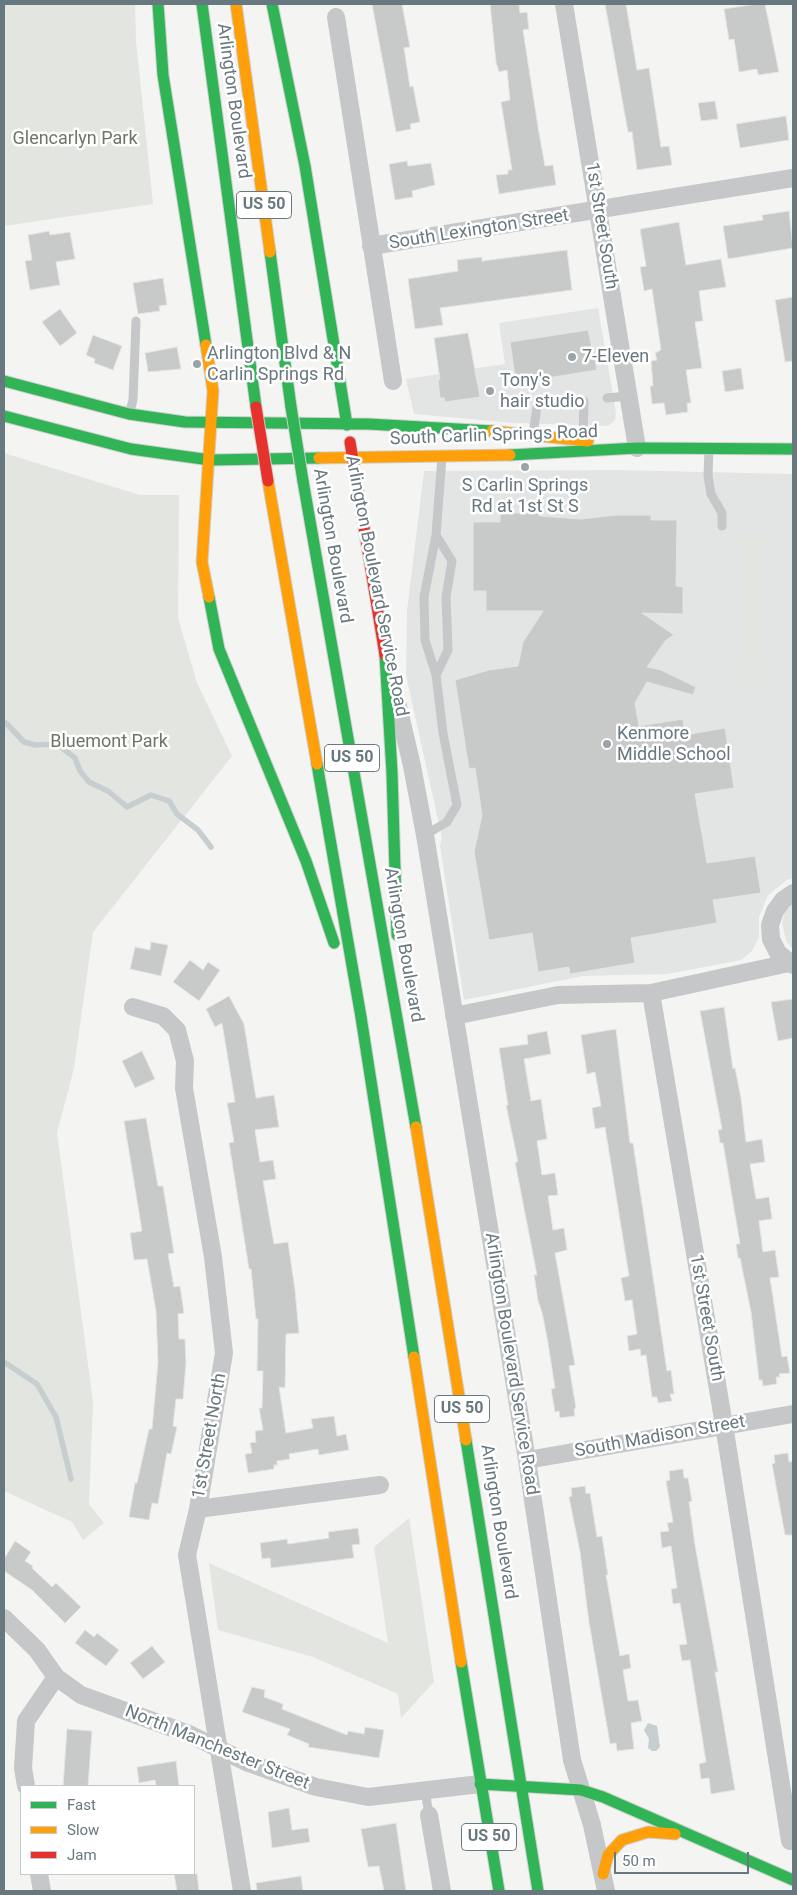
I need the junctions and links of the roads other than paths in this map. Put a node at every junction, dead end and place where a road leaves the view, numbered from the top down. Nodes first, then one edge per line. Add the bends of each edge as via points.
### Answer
1 (158, 4) edge
2 (202, 4) edge
3 (236, 4) edge
4 (272, 4) edge
5 (564, 4) edge
6 (336, 18) dead end
7 (793, 178) edge
8 (598, 211) junction
9 (371, 246) junction
10 (136, 321) dead end
11 (4, 381) edge
12 (394, 381) dead end
13 (628, 396) junction
14 (607, 398) dead end
15 (584, 401) dead end
16 (537, 407) dead end
17 (129, 414) junction
18 (4, 416) edge
19 (212, 424) junction
20 (347, 425) junction
21 (484, 430) junction
22 (533, 434) junction
23 (582, 440) junction
24 (637, 448) junction
25 (709, 449) junction
26 (793, 449) edge
27 (442, 457) junction
28 (352, 458) junction
29 (210, 460) junction
30 (722, 526) dead end
31 (436, 535) junction
32 (385, 654) junction
33 (436, 675) junction
34 (425, 835) junction
35 (793, 893) edge
36 (791, 964) edge
37 (651, 993) junction
38 (134, 1006) dead end
39 (454, 1016) junction
40 (361, 1017) junction
41 (401, 1034) junction
42 (793, 1414) edge
43 (724, 1425) junction
44 (526, 1460) junction
45 (380, 1485) dead end
46 (198, 1510) junction
47 (4, 1618) edge
48 (56, 1677) junction
49 (217, 1749) junction
50 (480, 1784) junction
51 (26, 1785) edge
52 (522, 1785) junction
53 (425, 1790) junction
54 (581, 1790) junction
55 (429, 1815) joint
56 (688, 1835) junction
57 (790, 1841) dead end
58 (39, 1875) edge
59 (793, 1880) edge
60 (604, 1883) edge
61 (42, 1891) edge
62 (242, 1891) edge
63 (442, 1891) edge
64 (499, 1891) edge
65 (538, 1891) edge

1 - 19 main road via 163,75 213,391
2 - 40 main road, Arlington Boulevard / US 50, bridge via 256,407
3 - 41 main road, Arlington Boulevard / US 50, bridge via 291,407
4 - 20 main road, Arlington Boulevard Service Road via 305,166
5 - 8 street, 1st Street South
6 - 9 street
7 - 8 street, South Lexington Street
8 - 9 street, South Lexington Street
8 - 13 street, 1st Street South
9 - 12 street
10 - 17 lane via 134,400
11 - 17 main road, South Carlin Springs Road
13 - 14 lane
13 - 24 street, 1st Street South
15 - 23 lane
16 - 22 lane
17 - 19 main road, South Carlin Springs Road
18 - 29 main road, South Carlin Springs Road via 131,449
19 - 20 main road, South Carlin Springs Road
19 - 29 main road
20 - 21 main road, South Carlin Springs Road
20 - 28 main road, Arlington Boulevard Service Road
21 - 22 main road, South Carlin Springs Road
21 - 27 main road
22 - 23 main road, South Carlin Springs Road
23 - 24 main road, South Carlin Springs Road
24 - 25 main road, South Carlin Springs Road
24 - 27 main road, South Carlin Springs Road
25 - 26 main road, South Carlin Springs Road
25 - 30 lane via 711,494 722,513
27 - 28 main road, South Carlin Springs Road
27 - 31 lane
28 - 29 main road, South Carlin Springs Road
28 - 32 main road, Arlington Boulevard Service Road
29 - 40 main road via 202,562 219,650 306,861
31 - 33 lane via 424,596 425,640
31 - 33 lane via 452,562 446,597 448,650
32 - 34 street, Arlington Boulevard Service Road
32 - 41 main road
33 - 34 lane via 457,805 447,822
34 - 39 street, Arlington Boulevard Service Road
35 - 36 street via 774,911 770,925 771,939 778,953
36 - 37 street
37 - 39 street via 558,995
37 - 43 street, 1st Street South
38 - 46 street, 1st Street North via 163,1016 177,1030 185,1061 184,1088 213,1257 224,1353
39 - 44 street, Arlington Boulevard Service Road
40 - 50 main road, Arlington Boulevard / US 50
41 - 52 main road, Arlington Boulevard / US 50
42 - 43 street, South Madison Street
43 - 44 street, South Madison Street
43 - 57 street, 1st Street South
44 - 54 street, Arlington Boulevard Service Road via 572,1760
45 - 46 street
46 - 49 street, 1st Street North via 187,1555
47 - 48 street, North Manchester Street via 37,1650
48 - 49 street, North Manchester Street via 81,1695 189,1734
48 - 51 street via 26,1720 23,1768
49 - 53 street, North Manchester Street via 325,1789 368,1798
49 - 62 street, 1st Street North
50 - 52 main road, North Manchester Street
50 - 53 street, North Manchester Street
50 - 64 main road, Arlington Boulevard / US 50
52 - 54 main road, North Manchester Street
52 - 65 main road, Arlington Boulevard / US 50
53 - 55 lane
54 - 56 main road, North Manchester Street via 602,1796
54 - 60 street, Arlington Boulevard Service Road via 592,1824
55 - 63 street
56 - 59 main road, North Manchester Street
56 - 60 main road via 648,1832 622,1840 608,1855
58 - 61 street

